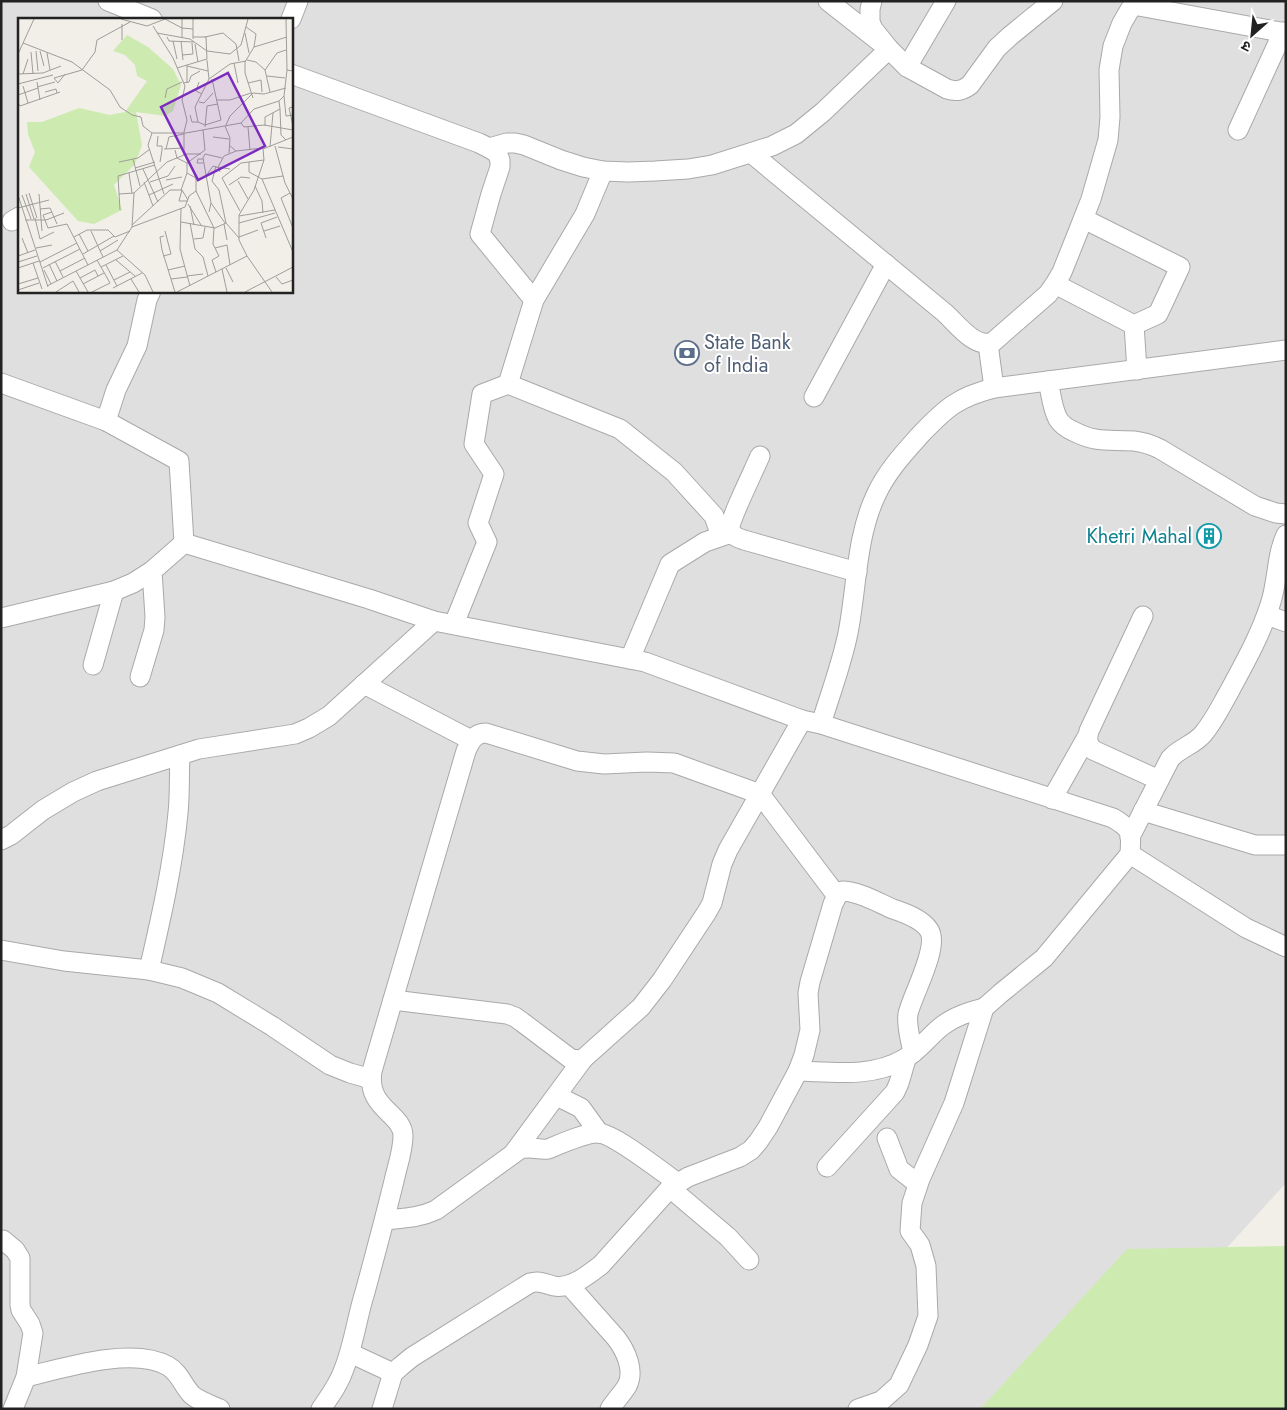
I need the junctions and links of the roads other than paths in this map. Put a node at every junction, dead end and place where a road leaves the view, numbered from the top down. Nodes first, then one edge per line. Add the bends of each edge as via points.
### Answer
1 (108, 1) edge
2 (298, 1) edge
3 (828, 1) edge
4 (872, 1) edge
5 (946, 1) edge
6 (1053, 1) edge
7 (1134, 3) edge
8 (150, 18) edge
9 (291, 18) edge
10 (1284, 33) edge
11 (889, 49) junction
12 (907, 67) junction
13 (292, 74) edge
14 (1238, 130) dead end
15 (489, 148) junction
16 (751, 153) junction
17 (603, 170) junction
18 (1084, 219) junction
19 (886, 264) junction
20 (1055, 284) junction
21 (151, 292) edge
22 (534, 300) junction
23 (1134, 325) junction
24 (988, 344) junction
25 (1286, 350) edge
26 (1137, 370) junction
27 (1048, 381) junction
28 (1, 383) edge
29 (508, 384) junction
30 (994, 388) junction
31 (814, 397) dead end
32 (106, 421) junction
33 (760, 456) dead end
34 (1286, 514) edge
35 (726, 535) junction
36 (1286, 535) edge
37 (184, 543) junction
38 (152, 571) junction
39 (857, 572) junction
40 (114, 591) junction
41 (1267, 615) junction
42 (1143, 616) dead end
43 (1, 618) edge
44 (434, 621) junction
45 (1286, 622) edge
46 (454, 624) junction
47 (630, 659) junction
48 (93, 665) dead end
49 (140, 677) dead end
50 (364, 684) junction
51 (802, 720) junction
52 (821, 724) junction
53 (1087, 736) junction
54 (471, 740) junction
55 (180, 755) junction
56 (1159, 780) junction
57 (760, 794) junction
58 (1052, 798) junction
59 (1143, 811) junction
60 (1, 840) edge
61 (1130, 845) junction
62 (1286, 845) edge
63 (837, 896) junction
64 (1286, 947) edge
65 (1, 950) edge
66 (149, 970) junction
67 (393, 1000) junction
68 (984, 1008) junction
69 (910, 1056) junction
70 (583, 1059) junction
71 (798, 1071) junction
72 (371, 1079) junction
73 (557, 1096) junction
74 (599, 1133) junction
75 (887, 1138) dead end
76 (512, 1155) junction
77 (827, 1167) dead end
78 (918, 1184) junction
79 (674, 1186) junction
80 (385, 1220) junction
81 (3, 1240) dead end
82 (749, 1260) dead end
83 (569, 1285) junction
84 (350, 1353) junction
85 (393, 1373) junction
86 (26, 1377) junction
87 (13, 1409) edge
88 (220, 1409) edge
89 (321, 1409) edge
90 (382, 1409) edge
91 (610, 1409) edge
92 (858, 1409) edge

1 - 8 street
2 - 9 street
3 - 11 street
4 - 11 street via 870,22
5 - 12 street
6 - 12 street via 1010,36 964,89 947,89
7 - 10 street
7 - 18 street via 1113,46 1109,70 1108,140
10 - 14 street
11 - 12 street
11 - 16 street via 796,134
13 - 15 street
15 - 17 street via 515,143 583,167
15 - 22 street via 497,153 500,167 480,234
16 - 17 street via 688,169
16 - 19 street
17 - 22 street via 585,214
18 - 20 street
18 - 23 street via 1180,267 1158,314
19 - 24 street via 975,341
19 - 31 street
20 - 23 street
20 - 24 street via 1048,294
21 - 32 street via 138,346 116,390
22 - 29 street
23 - 26 street
24 - 30 street
25 - 26 street
26 - 27 street
27 - 30 street
27 - 34 street via 1056,414 1066,428 1095,440 1150,445 1255,506
28 - 32 street
29 - 35 street via 620,429 674,472 714,516
29 - 46 street via 482,394 474,444 494,474 478,523 487,542
30 - 39 street via 977,392 948,408 898,459 876,495
32 - 37 street via 179,461
33 - 35 street
35 - 39 street
35 - 47 street via 705,542 670,564
36 - 41 street
37 - 38 street
37 - 44 street
38 - 40 street
38 - 49 street via 154,630
39 - 52 street via 848,635
40 - 43 street
40 - 48 street
41 - 45 street
41 - 56 street via 1249,656 1212,722 1196,742 1170,759
42 - 53 street
44 - 46 street
44 - 50 street
46 - 47 street
47 - 51 street
50 - 54 street
50 - 55 street via 330,716 295,734
51 - 52 street
51 - 57 street
52 - 58 street
53 - 56 street via 1088,745 1093,750
53 - 58 street
54 - 57 street via 486,732 577,761 674,764
54 - 67 street
55 - 60 street via 97,781 73,792
55 - 66 street via 172,858
56 - 59 street
57 - 63 street
57 - 70 street via 728,850 707,912 662,980 641,1007
58 - 61 street via 1125,825
59 - 61 street
59 - 62 street via 1255,845
61 - 64 street via 1246,928
61 - 68 street via 1044,958
63 - 69 street via 842,891 853,893 917,919 930,931 929,956 908,1016
63 - 71 street via 810,982 810,1030
65 - 66 street
66 - 72 street via 182,978 218,993 330,1065
67 - 70 street via 507,1014 571,1059
67 - 72 street
68 - 69 street via 942,1026
68 - 78 street via 954,1103
69 - 71 street via 876,1070
69 - 77 street via 895,1092
70 - 73 street
71 - 79 street via 768,1127 751,1150
72 - 80 street via 373,1093 399,1124 403,1135
73 - 74 street via 582,1108
73 - 76 street
74 - 76 street via 543,1150 523,1148
74 - 79 street via 617,1140
75 - 78 street via 899,1169
76 - 80 street via 436,1210 417,1217
78 - 92 street via 912,1203 910,1231 920,1245 926,1266 928,1316 899,1385 881,1401
79 - 82 street
79 - 83 street via 601,1265
80 - 84 street
81 - 86 street via 20,1258 20,1306 32,1328
83 - 85 street via 530,1283 412,1357
83 - 91 street via 622,1345 626,1355 630,1378
84 - 85 street
84 - 89 street via 338,1383
85 - 90 street
86 - 87 street
86 - 88 street via 89,1362 131,1358 151,1360 168,1366 191,1394

